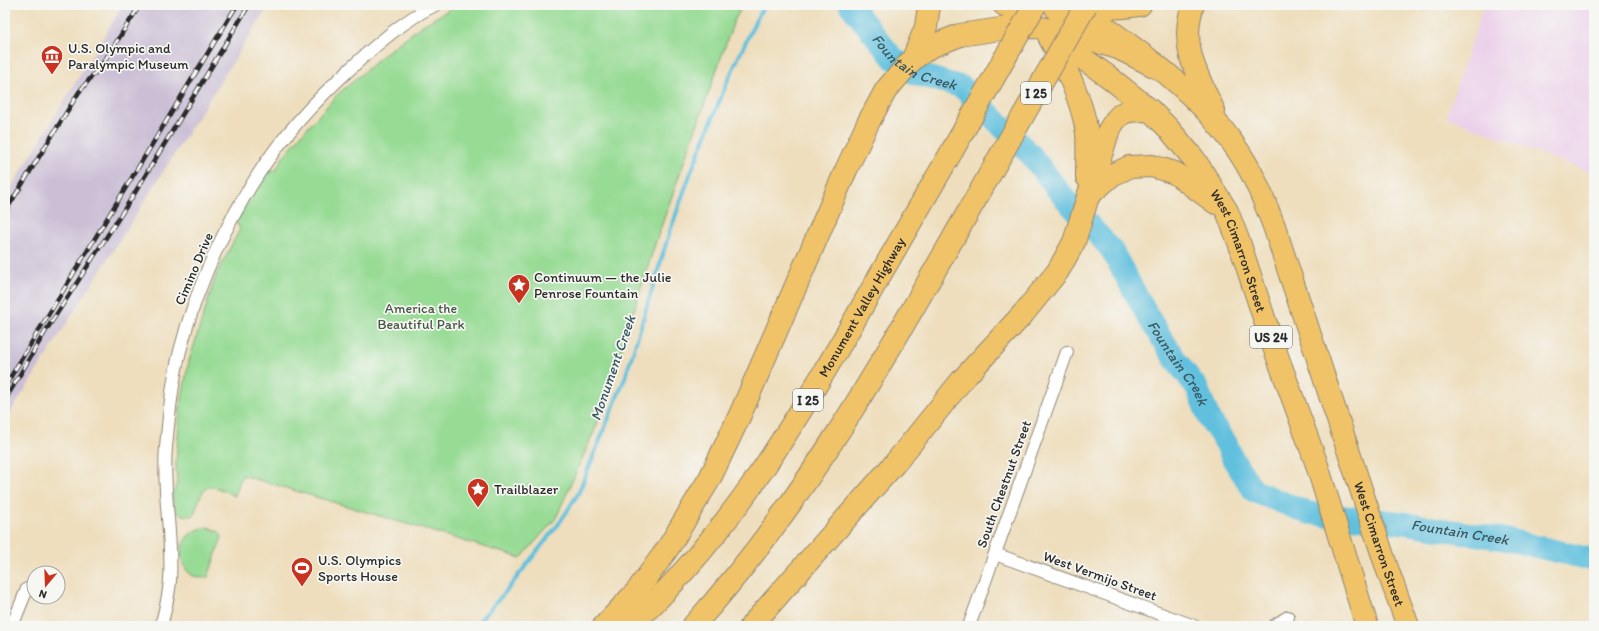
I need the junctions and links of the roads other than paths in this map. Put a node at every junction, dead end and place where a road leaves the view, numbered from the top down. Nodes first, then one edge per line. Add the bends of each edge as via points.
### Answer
1 (929, 5) edge
2 (1003, 5) edge
3 (1026, 5) edge
4 (1035, 5) edge
5 (1071, 5) edge
6 (1140, 5) edge
7 (1193, 5) edge
8 (427, 7) edge
9 (1043, 30) junction
10 (1071, 34) junction
11 (913, 60) junction
12 (1162, 70) junction
13 (1109, 77) junction
14 (1150, 110) junction
15 (1228, 137) junction
16 (1093, 181) junction
17 (1227, 211) junction
18 (1067, 352) dead end
19 (995, 554) junction
20 (26, 591) edge
21 (1288, 617) dead end
22 (12, 626) edge
23 (161, 626) edge
24 (604, 626) edge
25 (630, 626) edge
26 (693, 626) edge
27 (751, 626) edge
28 (969, 626) edge
29 (1194, 626) edge
30 (1274, 626) edge
31 (1367, 626) edge
32 (1408, 626) edge

1 - 11 highway via 926,27
2 - 9 main road, West Cimarron Street
3 - 9 highway
4 - 25 highway, Monument Valley Highway / I 25, bridge via 782,442 722,525 656,602
5 - 6 highway via 1095,9 1118,9
5 - 10 highway, US 24
5 - 12 highway, West Cimarron Street
5 - 26 highway, I 25, bridge via 986,181 885,356 818,464 744,566
7 - 15 highway, US 24 via 1187,35 1193,66
8 - 23 street, Cimino Drive via 361,59 289,133 259,173 232,220 204,280 189,318 180,351 170,410 165,467 170,579
9 - 10 highway
9 - 11 highway via 1007,28 960,35 930,47
9 - 13 highway, West Cimarron Street
9 - 16 highway via 1068,72 1080,104
10 - 12 highway via 1118,48
10 - 13 highway, US 24
11 - 24 highway via 899,74 880,101 846,170 710,478 668,548 637,591
12 - 15 highway, West Cimarron Street via 1205,110
13 - 14 highway, West Cimarron Street / US 24
14 - 16 highway via 1125,111 1115,119 1108,132
14 - 17 highway, West Cimarron Street / US 24 via 1194,159
15 - 32 highway, West Cimarron Street / US 24 via 1247,165 1262,196
16 - 17 highway via 1129,166 1152,166 1175,173
16 - 27 highway via 1074,242 1058,270 1023,314 962,380 891,468
17 - 31 highway, West Cimarron Street / US 24 via 1316,462
18 - 19 street, South Chestnut Street
19 - 28 street, South Chestnut Street
19 - 29 street, West Vermijo Street
20 - 22 street
21 - 30 street

